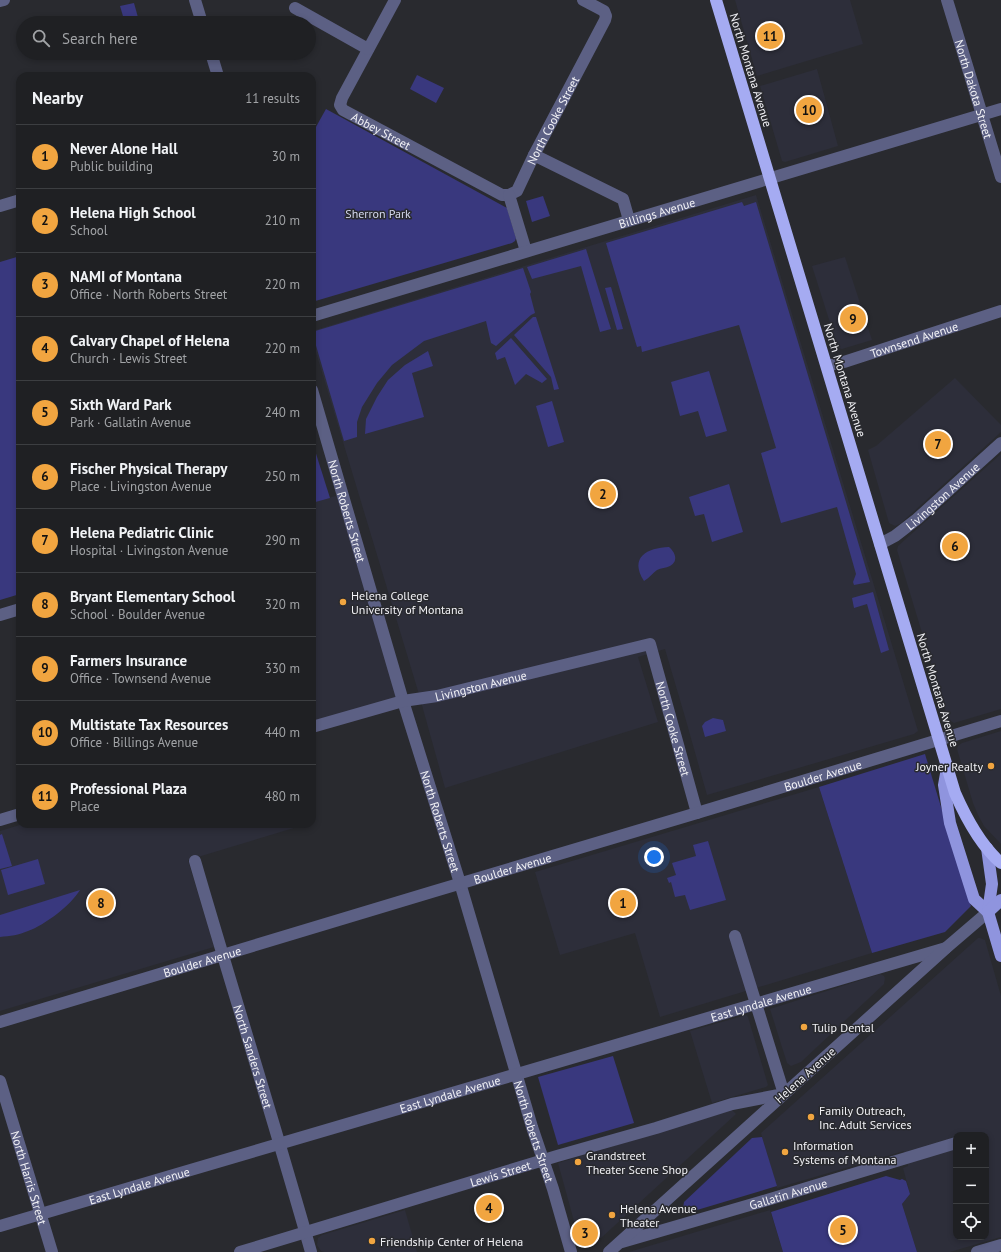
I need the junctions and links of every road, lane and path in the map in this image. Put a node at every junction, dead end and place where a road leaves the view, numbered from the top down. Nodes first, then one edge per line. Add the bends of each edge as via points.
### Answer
1 (4, 0) edge
2 (195, 0) edge
3 (395, 0) edge
4 (583, 0) edge
5 (716, 0) edge
6 (948, 0) edge
7 (0, 1) edge
8 (296, 8) dead end
9 (200, 16) edge
10 (310, 16) edge
11 (316, 19) edge
12 (368, 49) junction
13 (213, 60) edge
14 (217, 72) edge
15 (1001, 109) edge
16 (982, 114) junction
17 (534, 155) junction
18 (1001, 178) edge
19 (770, 179) junction
20 (509, 195) junction
21 (16, 201) edge
22 (0, 206) edge
23 (629, 220) junction
24 (526, 251) junction
25 (1001, 311) edge
26 (316, 315) edge
27 (827, 366) junction
28 (316, 404) edge
29 (1001, 443) edge
30 (880, 544) junction
31 (16, 610) edge
32 (0, 615) edge
33 (650, 644) joint
34 (403, 700) junction
35 (1001, 721) edge
36 (316, 726) edge
37 (938, 740) junction
38 (947, 768) junction
39 (697, 813) junction
40 (16, 815) edge
41 (0, 820) edge
42 (987, 848) junction
43 (195, 861) dead end
44 (1001, 863) edge
45 (460, 883) junction
46 (1001, 900) edge
47 (988, 912) junction
48 (736, 936) dead end
49 (946, 948) junction
50 (222, 955) junction
51 (1001, 956) edge
52 (756, 1004) junction
53 (0, 1022) edge
54 (517, 1074) junction
55 (0, 1081) edge
56 (784, 1094) junction
57 (280, 1144) junction
58 (953, 1144) edge
59 (544, 1160) junction
60 (40, 1214) junction
61 (0, 1226) edge
62 (306, 1232) junction
63 (619, 1242) junction
64 (1001, 1245) edge
65 (52, 1252) edge
66 (240, 1252) edge
67 (311, 1252) edge
68 (571, 1252) edge
69 (609, 1252) edge
70 (977, 1252) edge

1 - 7 street
2 - 9 street
3 - 12 street, Abbey Street
4 - 17 street, North Cooke Street via 604,11 605,20
5 - 19 highway, North Montana Avenue
6 - 16 street, North Dakota Street
8 - 10 street
11 - 12 street
12 - 20 street, Abbey Street via 342,98 342,110 502,195
13 - 14 street
15 - 16 street, Billings Avenue
16 - 18 street, North Dakota Street
16 - 19 street, Billings Avenue
17 - 20 street, North Cooke Street via 517,191
17 - 23 street via 623,199
19 - 23 street, Billings Avenue
19 - 27 highway, North Montana Avenue
20 - 24 street
21 - 22 street
23 - 24 street, Billings Avenue
24 - 26 street, Billings Avenue
25 - 27 street, Townsend Avenue
27 - 30 highway, North Montana Avenue
28 - 34 street, North Roberts Street
29 - 30 street, Livingston Avenue via 917,519
30 - 37 highway, North Montana Avenue
31 - 32 street
33 - 34 street, Livingston Avenue via 437,696
33 - 39 street, North Cooke Street
34 - 36 street, Livingston Avenue
34 - 45 street, North Roberts Street
35 - 37 street, Boulder Avenue
37 - 38 highway, North Montana Avenue
37 - 39 street, Boulder Avenue
38 - 42 highway, North Montana Avenue via 955,793 968,819
38 - 47 main road, North Montana Avenue via 944,785 950,823 974,899
39 - 45 street, Boulder Avenue
40 - 41 street
42 - 44 highway, North Montana Avenue
42 - 47 main road, North Montana Avenue via 992,884
43 - 50 street, North Sanders Street
45 - 50 street, Boulder Avenue
45 - 54 street, North Roberts Street
46 - 47 main road, Helena Avenue
47 - 49 street, Helena Avenue
47 - 51 main road, North Montana Avenue
48 - 52 street
49 - 52 street, East Lyndale Avenue
49 - 56 street, Helena Avenue
50 - 53 street, Boulder Avenue
50 - 57 street, North Sanders Street
52 - 54 street, East Lyndale Avenue
52 - 56 street
54 - 57 street, East Lyndale Avenue
54 - 59 street, North Roberts Street
55 - 60 street, North Harris Street
56 - 59 street, Lewis Street via 732,1104
56 - 63 street, Helena Avenue
57 - 60 street, East Lyndale Avenue
57 - 62 street, North Sanders Street
58 - 63 street, Gallatin Avenue
59 - 62 street, Lewis Street
59 - 68 street, North Roberts Street
60 - 61 street, East Lyndale Avenue
60 - 65 street, North Harris Street
62 - 66 street, Lewis Street
62 - 67 street, North Sanders Street
63 - 69 street, Helena Avenue
64 - 70 street

